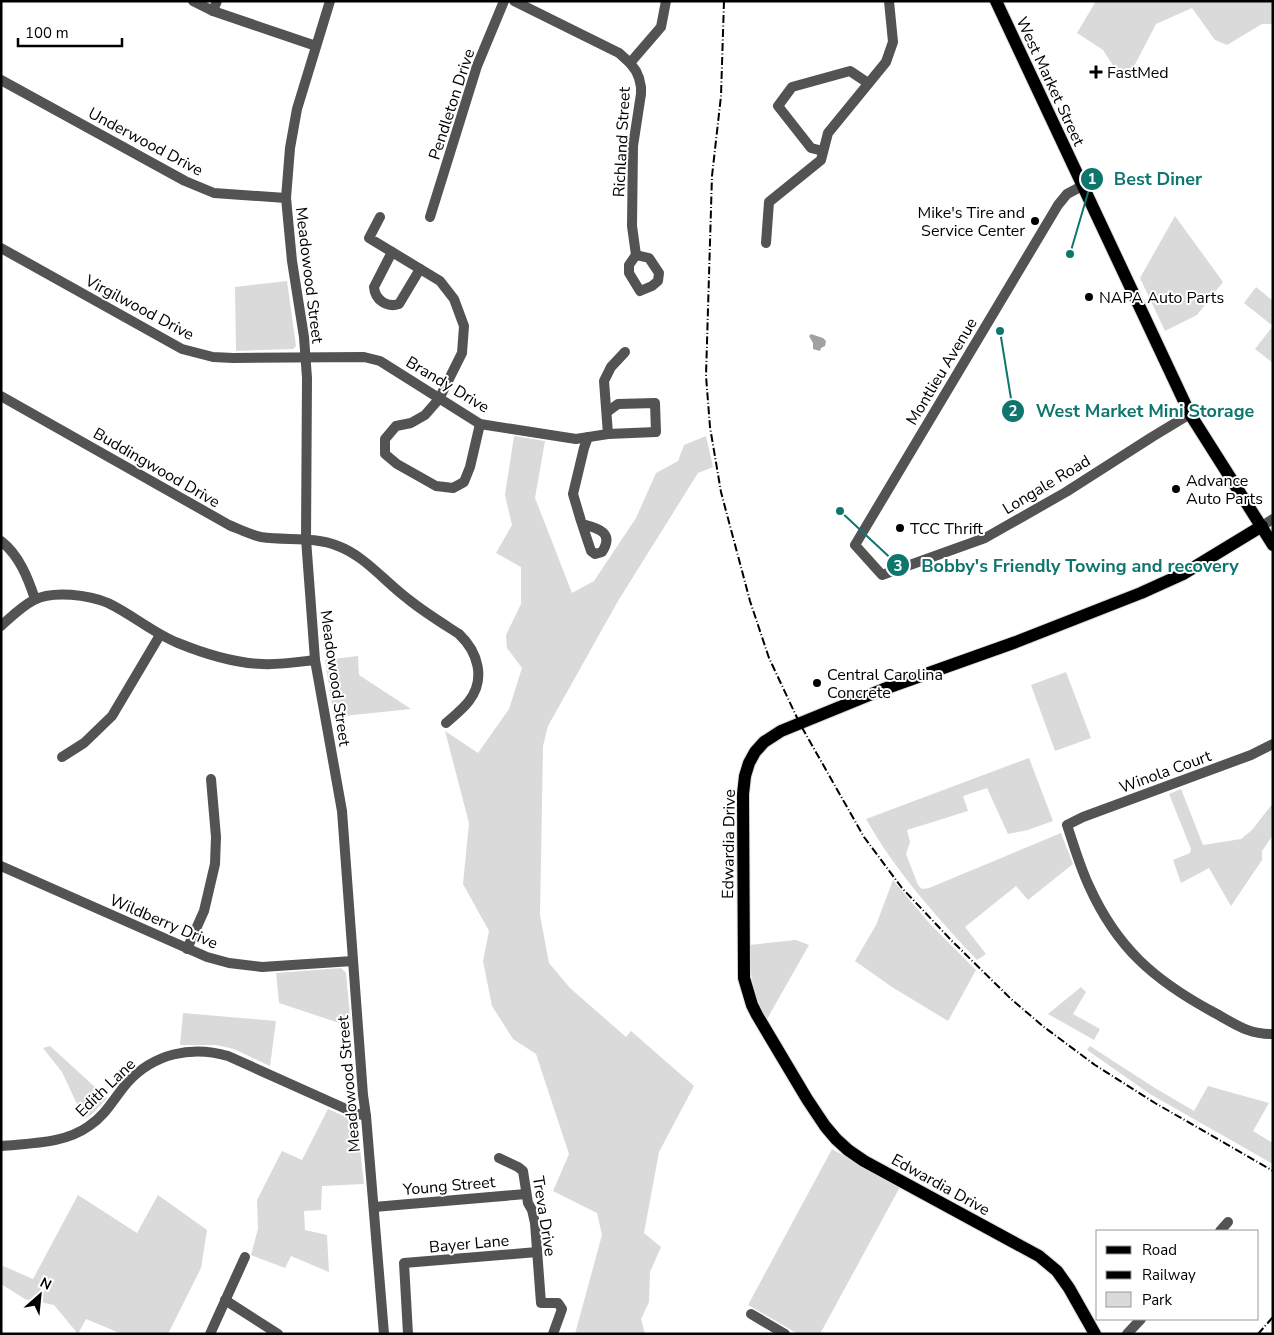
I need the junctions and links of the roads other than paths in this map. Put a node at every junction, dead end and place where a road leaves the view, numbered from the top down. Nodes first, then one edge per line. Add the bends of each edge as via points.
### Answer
1 (193, 1) edge
2 (330, 1) edge
3 (504, 1) edge
4 (514, 1) edge
5 (666, 1) edge
6 (889, 1) edge
7 (996, 1) edge
8 (215, 6) edge
9 (316, 46) junction
10 (630, 62) junction
11 (1, 80) edge
12 (868, 83) junction
13 (824, 151) junction
14 (1082, 186) junction
15 (286, 198) junction
16 (380, 217) dead end
17 (430, 218) dead end
18 (766, 243) dead end
19 (1, 248) edge
20 (392, 252) junction
21 (636, 256) dead end
22 (420, 269) junction
23 (625, 352) dead end
24 (305, 357) junction
25 (1, 396) edge
26 (439, 399) junction
27 (607, 412) junction
28 (1190, 414) junction
29 (480, 424) junction
30 (608, 434) junction
31 (588, 437) junction
32 (1273, 519) edge
33 (582, 524) dead end
34 (1262, 526) junction
35 (306, 539) junction
36 (1, 541) edge
37 (1273, 545) edge
38 (882, 575) joint
39 (36, 599) junction
40 (1, 626) edge
41 (160, 635) junction
42 (315, 660) junction
43 (446, 723) dead end
44 (1273, 744) edge
45 (62, 757) dead end
46 (211, 779) dead end
47 (1, 866) edge
48 (188, 949) junction
49 (353, 961) junction
50 (1273, 1034) edge
51 (366, 1116) junction
52 (1, 1146) edge
53 (499, 1158) dead end
54 (526, 1194) junction
55 (374, 1207) junction
56 (1228, 1222) dead end
57 (1221, 1230) edge
58 (537, 1252) junction
59 (245, 1257) dead end
60 (225, 1300) junction
61 (751, 1314) dead end
62 (1140, 1320) edge
63 (210, 1334) edge
64 (278, 1334) edge
65 (384, 1334) edge
66 (408, 1334) edge
67 (554, 1334) edge
68 (785, 1334) edge
69 (1095, 1334) edge
70 (1127, 1334) edge

1 - 8 street
2 - 9 street, Meadowood Street
3 - 17 street, Pendleton Drive via 477,66
4 - 10 street via 619,53
5 - 10 street via 661,27
6 - 12 street via 893,42 886,62
7 - 14 main road, West Market Street
8 - 9 street
9 - 15 street, Meadowood Street via 297,109
10 - 21 street, Richland Street via 639,78 641,94 633,146 632,226
11 - 15 street, Underwood Drive via 185,181 214,192
12 - 13 street via 828,133
12 - 13 street via 850,71 792,87 778,106 811,148
13 - 18 street via 821,160 769,202
14 - 28 main road, West Market Street
14 - 38 street, Montlieu Avenue via 1067,194 1058,205 855,545
15 - 24 street, Meadowood Street
16 - 20 street via 369,238
19 - 24 street, Virgilwood Drive via 182,349 213,357
20 - 22 street
20 - 22 street via 374,288 376,297 383,303 399,304
22 - 26 street via 440,281 454,299 464,326 462,352
23 - 27 street via 611,367 604,381
24 - 26 street, Brandy Drive via 364,357 380,361
24 - 35 street, Meadowood Street
25 - 35 street, Buddingwood Drive via 229,525 260,537
26 - 29 street, Brandy Drive
26 - 29 street via 411,423 396,426 385,439 385,454 397,464 436,486 453,488 464,482
27 - 30 street
27 - 30 street, Brandy Drive via 618,404 656,403 656,432
28 - 34 main road, West Market Street
28 - 38 street, Longale Road via 1066,492 985,538
29 - 31 street, Brandy Drive via 576,439
30 - 31 street, Brandy Drive
31 - 33 street via 573,494
32 - 34 street
34 - 37 main road, West Market Street
34 - 69 main road, Edwardia Drive via 1183,574 1141,593 884,689 781,732 755,752 745,776 742,833 746,988 757,1015 807,1099 825,1126 848,1150 1038,1256 1057,1271
35 - 42 street, Meadowood Street
35 - 43 street, Buddingwood Drive via 351,552 409,600 465,640 478,662 479,676 468,703
36 - 39 street via 20,562
39 - 40 street via 20,608
39 - 41 street via 68,594 91,597 109,604
41 - 42 street via 220,658 241,662 286,664
41 - 45 street via 112,716 84,743
42 - 49 street, Meadowood Street via 342,811
44 - 50 street, Winola Court via 1067,825 1088,885 1102,913 1144,966 1176,991 1238,1026 1254,1033
46 - 48 street via 215,864 204,911
47 - 48 street, Wildberry Drive
48 - 49 street, Wildberry Drive via 229,963 262,967
49 - 51 street, Meadowood Street
51 - 52 street, Edith Lane via 228,1056 208,1051 185,1051 154,1062 137,1074 103,1115 88,1127 54,1141
51 - 55 street, Meadowood Street
53 - 54 street, Treva Drive via 524,1171
54 - 55 street, Young Street
54 - 58 street, Treva Drive via 535,1222
55 - 65 street, Meadowood Street
56 - 57 street
58 - 66 street, Bayer Lane via 404,1263
58 - 67 street, Treva Drive via 541,1303 558,1303 562,1309
59 - 60 street
60 - 63 street
60 - 64 street
61 - 68 street
62 - 70 street

